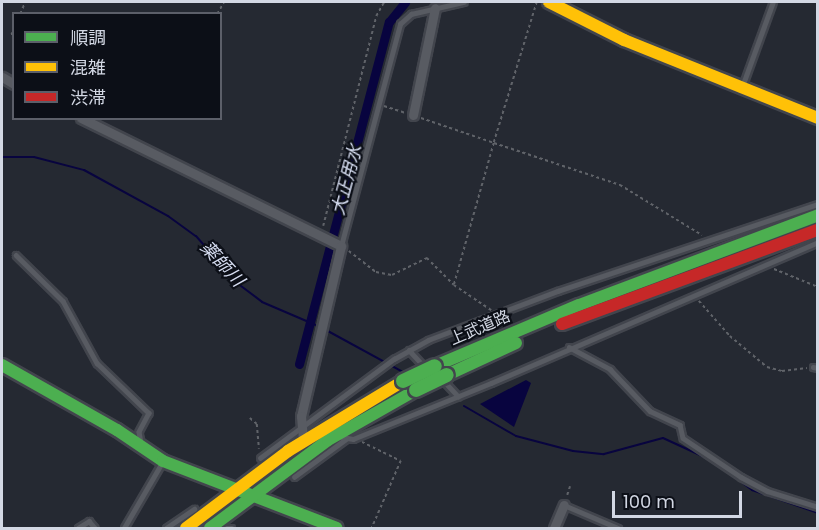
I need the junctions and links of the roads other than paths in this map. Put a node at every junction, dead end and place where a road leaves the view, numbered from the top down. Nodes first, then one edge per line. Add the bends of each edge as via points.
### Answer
1 (464, 2) edge
2 (549, 2) edge
3 (772, 2) edge
4 (435, 8) junction
5 (742, 87) junction
6 (413, 115) road end
7 (818, 118) edge
8 (85, 120) edge
9 (818, 204) edge
10 (818, 215) edge
11 (818, 230) edge
12 (818, 242) edge
13 (339, 245) junction
14 (16, 255) dead end
15 (569, 347) junction
16 (409, 350) junction
17 (2, 365) edge
18 (458, 396) junction
19 (302, 435) junction
20 (343, 436) junction
21 (142, 447) junction
22 (262, 456) road end
23 (163, 461) junction
24 (294, 477) dead end
25 (234, 490) junction
26 (252, 495) junction
27 (564, 505) joint
28 (818, 507) edge
29 (194, 509) dead end
30 (78, 528) edge
31 (94, 528) edge
32 (124, 528) edge
33 (166, 528) edge
34 (186, 528) edge
35 (210, 528) edge
36 (227, 528) edge
37 (232, 528) edge
38 (337, 528) edge
39 (554, 528) edge
40 (618, 528) edge

1 - 4 lane
2 - 5 main road via 624,40
3 - 5 lane
4 - 6 street
4 - 13 lane via 411,14 400,24
5 - 7 main road
8 - 13 street
9 - 16 lane via 493,314
10 - 19 main road, 上武道路, bridge via 559,313 403,381
11 - 20 main road, 上武道路, bridge via 556,326 416,390
12 - 15 lane
13 - 19 street
14 - 21 lane via 63,301 97,363 149,413 139,432
15 - 18 lane
15 - 28 lane via 610,369 650,411 680,425 683,438 741,477 767,491
16 - 18 lane
16 - 19 lane via 380,369
17 - 21 main road
18 - 20 lane via 358,436
19 - 22 lane
19 - 25 main road, 上武道路
20 - 24 lane
20 - 26 main road, 上武道路
21 - 23 main road
23 - 25 main road
23 - 32 lane
25 - 26 main road
25 - 34 main road, 上武道路
26 - 35 main road, 上武道路
26 - 38 main road
27 - 39 street
27 - 40 lane
29 - 33 lane
30 - 31 lane via 89,521
36 - 37 lane

